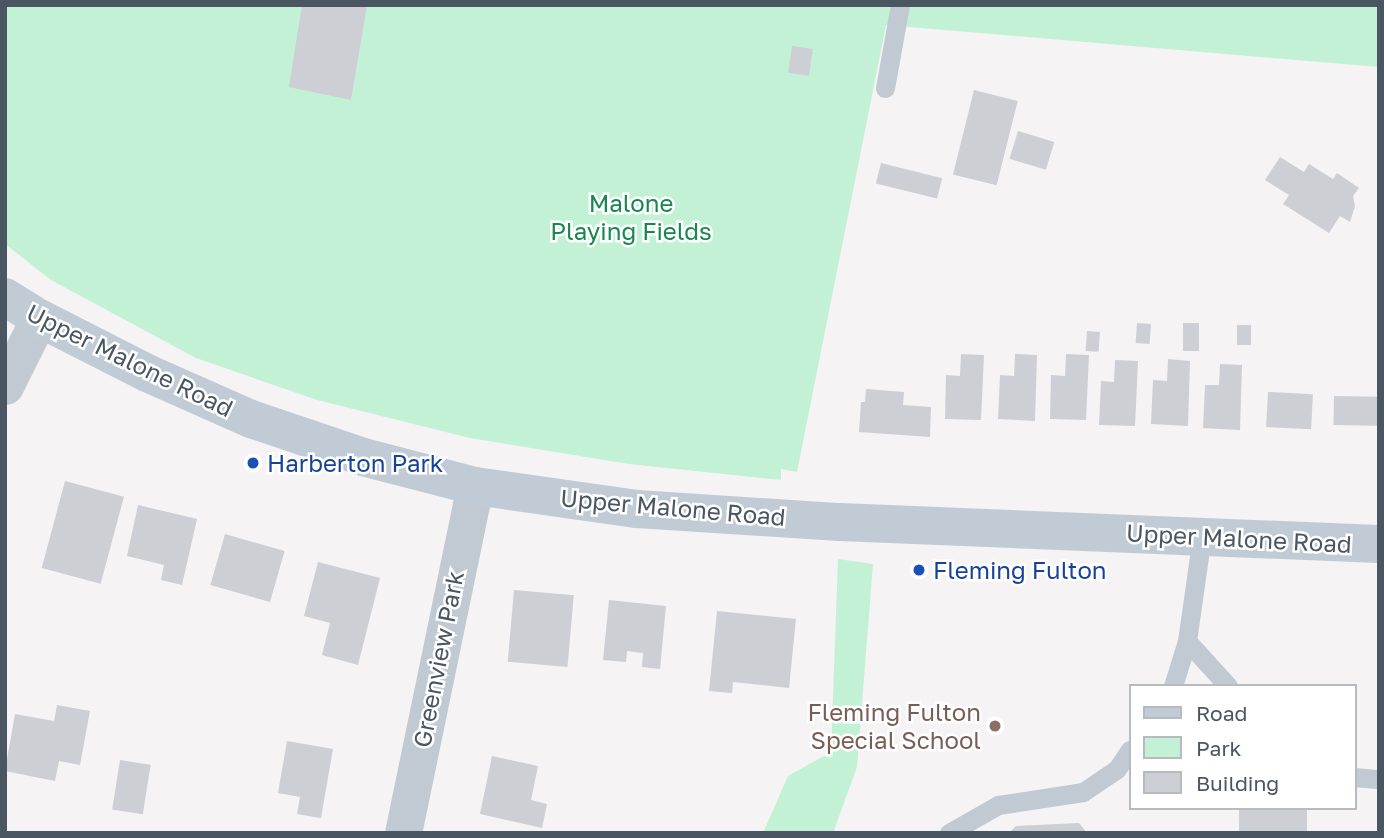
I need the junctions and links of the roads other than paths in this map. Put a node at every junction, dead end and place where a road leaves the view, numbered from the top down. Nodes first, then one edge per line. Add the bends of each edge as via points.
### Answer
1 (900, 5) edge
2 (885, 88) dead end
3 (5, 297) edge
4 (39, 318) junction
5 (5, 386) edge
6 (475, 486) junction
7 (1202, 536) junction
8 (1379, 544) edge
9 (1187, 640) junction
10 (1173, 684) edge
11 (1226, 684) edge
12 (1128, 753) edge
13 (1356, 777) edge
14 (1379, 779) edge
15 (403, 833) edge
16 (949, 833) edge

1 - 2 lane
3 - 4 main road, Upper Malone Road
4 - 5 street
4 - 6 main road, Upper Malone Road via 251,419 363,457
6 - 7 main road, Upper Malone Road via 637,509
6 - 15 street, Greenview Park
7 - 8 main road, Upper Malone Road
7 - 9 lane
9 - 10 lane
9 - 11 lane
12 - 16 lane via 1117,769 1083,792 998,805
13 - 14 lane

